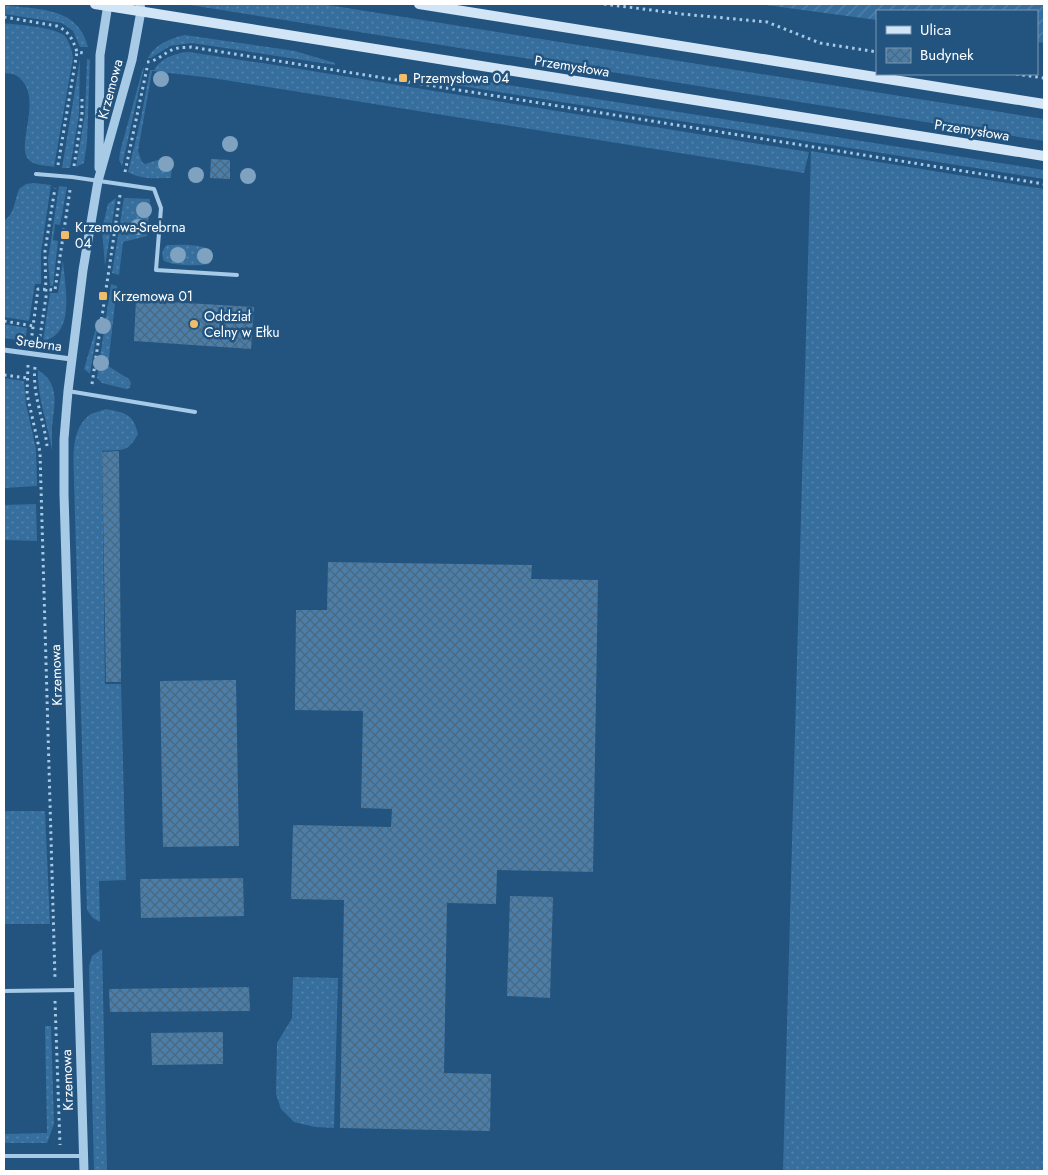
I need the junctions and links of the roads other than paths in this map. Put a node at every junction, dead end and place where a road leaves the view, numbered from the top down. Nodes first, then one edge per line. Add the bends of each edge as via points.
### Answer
1 (95, 4) edge
2 (419, 4) edge
3 (107, 5) edge
4 (140, 7) edge
5 (1044, 104) edge
6 (1044, 156) edge
7 (36, 174) dead end
8 (98, 181) junction
9 (237, 275) dead end
10 (4, 350) edge
11 (72, 359) junction
12 (68, 391) junction
13 (195, 412) dead end
14 (78, 990) junction
15 (4, 991) edge
16 (4, 1156) edge
17 (84, 1156) junction
18 (84, 1171) edge

1 - 3 main road, Przemysłowa
2 - 5 main road
3 - 4 main road, Przemysłowa
3 - 8 street, Krzemowa via 100,55
4 - 6 main road, Przemysłowa
4 - 8 street, Krzemowa via 132,60
7 - 8 lane
8 - 9 lane via 154,189 161,208 156,270
8 - 11 street, Krzemowa
10 - 11 street, Srebrna
11 - 12 street, Krzemowa
12 - 13 lane
12 - 14 street, Krzemowa via 64,494
14 - 15 lane
14 - 17 street, Krzemowa
16 - 17 lane
17 - 18 street, Krzemowa

